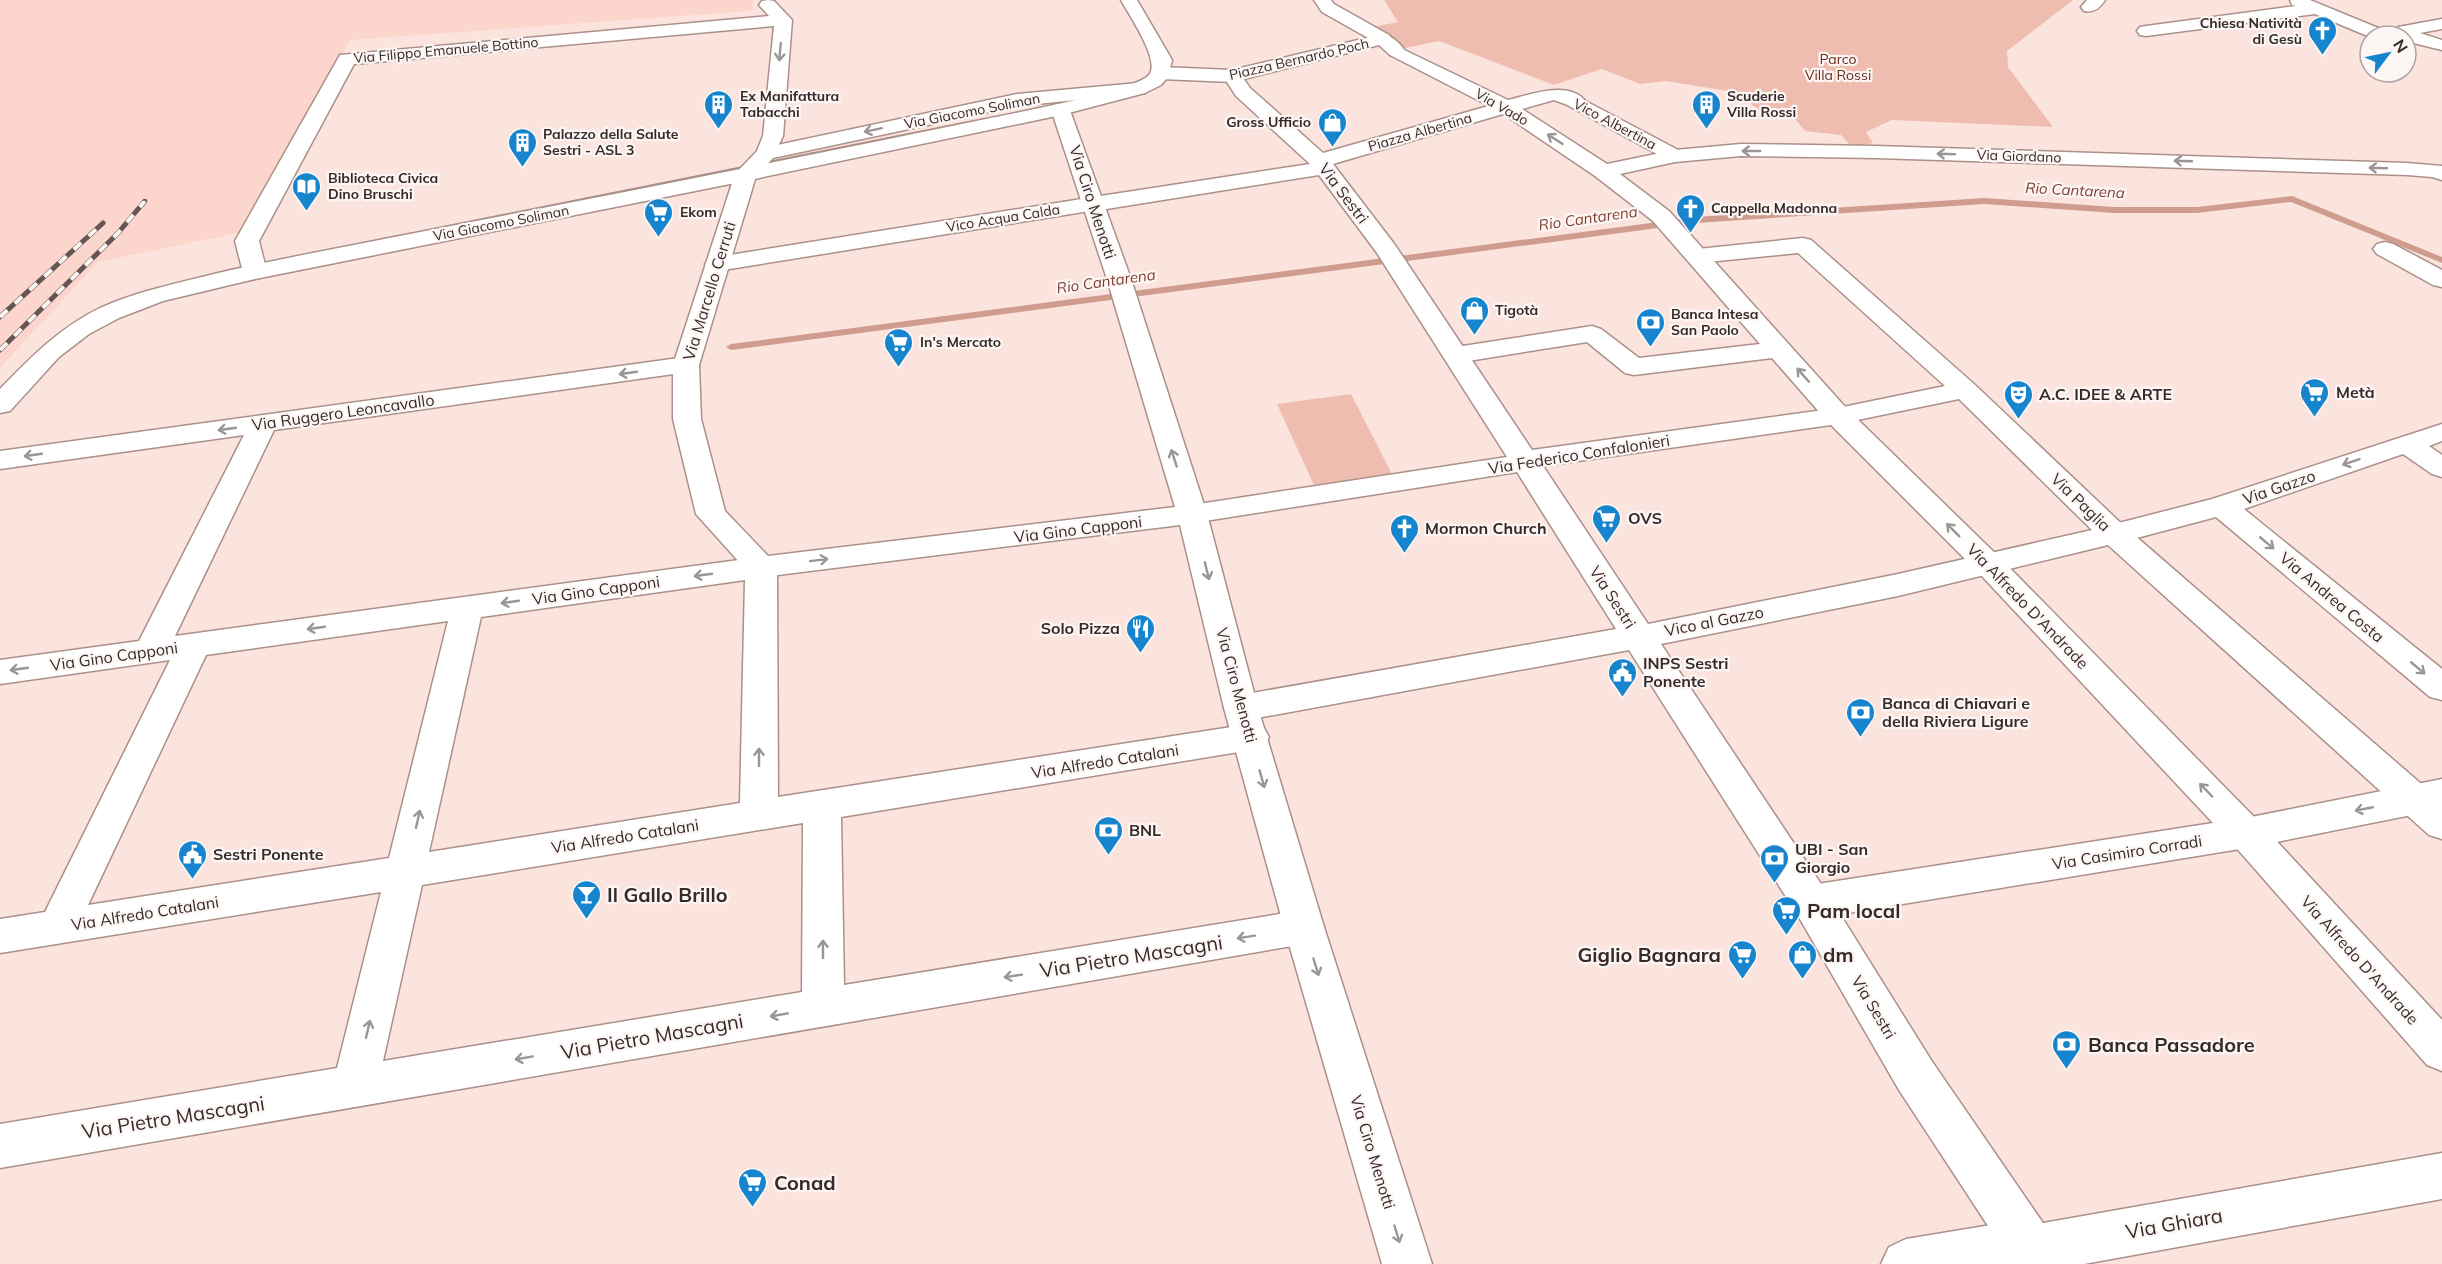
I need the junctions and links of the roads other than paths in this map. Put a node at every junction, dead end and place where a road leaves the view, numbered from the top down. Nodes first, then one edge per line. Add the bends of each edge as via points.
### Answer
1 (768, 0) edge
2 (1129, 0) edge
3 (1322, 0) edge
4 (2295, 0) edge
5 (2317, 9) junction
6 (783, 20) junction
7 (2442, 24) edge
8 (2358, 26) edge
9 (2146, 31) dead end
10 (1390, 43) junction
11 (2442, 45) edge
12 (2418, 48) edge
13 (2442, 55) edge
14 (1232, 76) junction
15 (1151, 81) junction
16 (1555, 94) joint
17 (1506, 107) junction
18 (1061, 109) junction
19 (766, 153) junction
20 (1675, 156) junction
21 (1322, 164) junction
22 (1603, 171) junction
23 (2440, 171) edge
24 (746, 174) junction
25 (1094, 204) junction
26 (2385, 249) dead end
27 (1698, 256) junction
28 (717, 264) junction
29 (255, 272) junction
30 (2442, 280) edge
31 (1780, 348) junction
32 (1455, 355) junction
33 (686, 365) junction
34 (1965, 390) junction
35 (0, 405) edge
36 (1838, 416) junction
37 (263, 424) junction
38 (2442, 432) edge
39 (2407, 444) junction
40 (0, 460) edge
41 (1525, 460) junction
42 (2442, 468) edge
43 (2222, 506) junction
44 (1192, 514) junction
45 (2114, 534) junction
46 (1990, 566) junction
47 (761, 567) junction
48 (467, 608) junction
49 (1638, 637) junction
50 (194, 645) junction
51 (151, 651) junction
52 (0, 672) edge
53 (2442, 688) edge
54 (1246, 723) junction
55 (2428, 796) edge
56 (822, 806) junction
57 (759, 815) junction
58 (2442, 824) edge
59 (2246, 832) junction
60 (405, 871) junction
61 (1811, 902) junction
62 (58, 926) junction
63 (1304, 927) junction
64 (0, 937) edge
65 (823, 1008) junction
66 (2442, 1051) edge
67 (355, 1086) junction
68 (0, 1146) edge
69 (2442, 1176) edge
70 (2037, 1256) edge
71 (1407, 1264) edge
72 (1906, 1264) edge

1 - 6 street
2 - 15 street via 1163,60
3 - 10 street, Via Vado via 1328,8
4 - 5 street
5 - 8 street
5 - 9 street
6 -> 19 street via 773,136
6 - 29 street, Via Filippo Emanuele Bottino via 347,59 247,241
7 - 11 street via 2404,31
10 - 14 street, Piazza Bernardo Poch
10 - 17 street, Via Vado
12 - 13 street
14 - 15 street, Piazza Bernardo Poch
14 - 21 street, Via Sestri via 1243,92
15 - 18 street, Via Giacomo Soliman
15 -> 19 street, Via Giacomo Soliman via 1017,100
16 - 17 street, Piazza Albertina
16 - 20 street, Vico Albertina
17 - 21 street, Piazza Albertina
22 -> 17 street, Via Vado
18 - 24 street, Via Giacomo Soliman
18 - 25 street, Via Ciro Menotti
19 - 24 street
20 - 22 street, Via Giordano
23 -> 20 street, Via Giordano via 1876,152 1741,150
21 - 25 street, Vico Acqua Calda
21 - 32 street, Via Sestri
22 - 27 street, Via Alfredo D'Andrade via 1671,226
24 - 28 street, Via Marcello Cerruti
24 - 29 street, Via Giacomo Soliman
25 - 28 street, Vico Acqua Calda
44 -> 25 street, Via Ciro Menotti
26 - 30 street
27 - 31 street, Via Alfredo D'Andrade
27 - 34 street, Via Paglia via 1803,245
28 - 33 street, Via Marcello Cerruti
29 - 35 street, Via Giacomo Soliman via 155,295 110,313 50,352
31 - 32 street via 1634,367 1592,334
36 -> 31 street, Via Alfredo D'Andrade
32 - 41 street, Via Sestri
33 -> 37 street, Via Ruggero Leoncavallo
33 - 47 street, Via Marcello Cerruti via 687,419 711,514
34 - 36 street, Via Federico Confalonieri
34 - 45 street, Via Paglia
36 - 41 street, Via Federico Confalonieri
46 -> 36 street, Via Alfredo D'Andrade
37 -> 40 street, Via Ruggero Leoncavallo
37 - 51 street
38 - 39 street, Via Gazzo
39 - 42 street
39 -> 43 street, Via Gazzo
41 - 44 street, Via Federico Confalonieri
41 - 49 street, Via Sestri
43 - 45 street, Via Gazzo
43 -> 53 street, Via Andrea Costa
47 -> 44 street, Via Gino Capponi
44 -> 54 street, Via Ciro Menotti
45 - 46 street, Vico al Gazzo
45 - 55 street, Via Paglia
46 - 49 street, Vico al Gazzo
59 -> 46 street, Via Alfredo D'Andrade
47 -> 48 street, Via Gino Capponi
57 -> 47 street
48 -> 50 street, Via Gino Capponi
60 -> 48 street
49 - 54 street, Vico al Gazzo
49 - 61 street, Via Sestri
50 - 51 street, Via Gino Capponi
50 - 62 street
51 -> 52 street, Via Gino Capponi
54 - 56 street, Via Alfredo Catalani
54 -> 63 street, Via Ciro Menotti
55 - 58 street, Via Paglia
55 -> 59 street, Via Casimiro Corradi
56 - 57 street, Via Alfredo Catalani
65 -> 56 street
57 - 60 street, Via Alfredo Catalani
59 - 61 street, Via Casimiro Corradi
59 - 66 street, Via Alfredo D'Andrade
60 - 62 street, Via Alfredo Catalani
67 -> 60 street
61 - 70 street, Via Sestri via 1915,1076
62 - 64 street, Via Alfredo Catalani
63 -> 65 street, Via Pietro Mascagni
63 -> 71 street, Via Ciro Menotti
65 -> 67 street, Via Pietro Mascagni
67 - 68 street, Via Pietro Mascagni
69 - 70 street, Via Ghiara
70 - 72 street, Via Ghiara via 1991,1249

